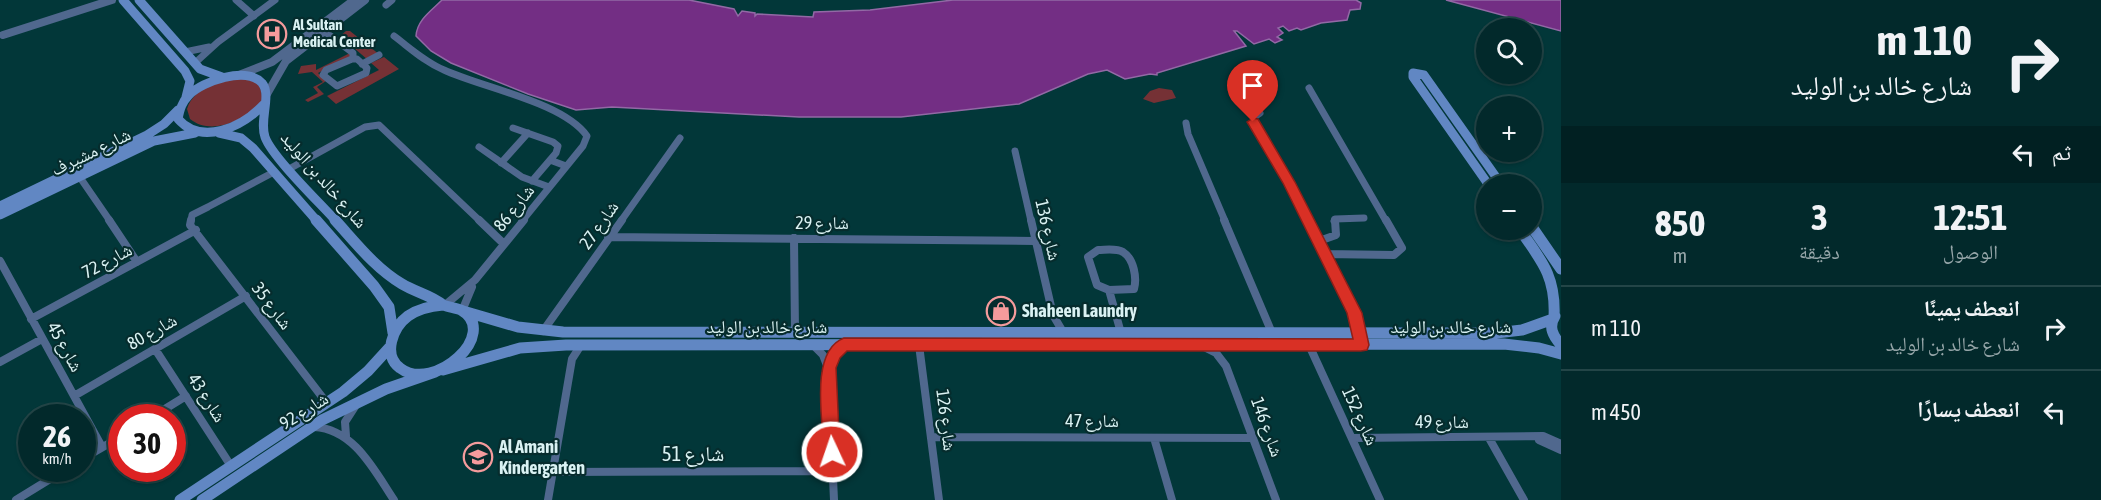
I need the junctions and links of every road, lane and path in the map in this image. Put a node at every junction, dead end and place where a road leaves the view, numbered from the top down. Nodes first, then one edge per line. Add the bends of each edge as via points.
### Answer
1 (93, 0) edge
2 (111, 0) edge
3 (123, 0) edge
4 (138, 0) edge
5 (236, 0) edge
6 (275, 0) edge
7 (354, 0) edge
8 (365, 0) edge
9 (392, 0) edge
10 (386, 5) dead end
11 (146, 9) junction
12 (135, 13) junction
13 (254, 16) junction
14 (324, 31) junction
15 (2, 35) edge
16 (394, 36) dead end
17 (218, 42) junction
18 (186, 51) junction
19 (379, 56) dead end
20 (353, 58) junction
21 (196, 62) junction
22 (362, 64) junction
23 (232, 76) junction
24 (1309, 88) dead end
25 (184, 99) junction
26 (265, 99) junction
27 (178, 110) junction
28 (1260, 113) dead end
29 (1183, 124) dead end
30 (513, 128) dead end
31 (201, 132) junction
32 (213, 132) junction
33 (528, 133) junction
34 (680, 138) dead end
35 (479, 147) dead end
36 (1015, 151) dead end
37 (550, 160) junction
38 (501, 163) junction
39 (566, 166) junction
40 (289, 169) junction
41 (274, 172) junction
42 (79, 177) junction
43 (532, 181) junction
44 (1492, 181) edge
45 (549, 187) junction
46 (0, 206) edge
47 (0, 215) edge
48 (1364, 218) dead end
49 (195, 229) junction
50 (608, 237) junction
51 (794, 238) junction
52 (1527, 240) edge
53 (1541, 240) edge
54 (1035, 241) junction
55 (1319, 241) junction
56 (504, 244) junction
57 (1325, 254) junction
58 (0, 261) edge
59 (137, 262) junction
60 (1561, 269) edge
61 (475, 280) junction
62 (1109, 290) junction
63 (246, 296) junction
64 (444, 305) junction
65 (463, 311) junction
66 (1053, 315) junction
67 (1556, 317) edge
68 (31, 319) junction
69 (543, 331) junction
70 (795, 332) junction
71 (1006, 332) junction
72 (1027, 332) junction
73 (1049, 332) junction
74 (1063, 332) junction
75 (1358, 332) junction
76 (393, 333) junction
77 (1121, 333) junction
78 (1272, 333) junction
79 (42, 339) junction
80 (566, 345) junction
81 (581, 345) junction
82 (813, 345) junction
83 (844, 345) junction
84 (919, 345) junction
85 (1008, 345) junction
86 (1029, 345) junction
87 (1201, 345) junction
88 (1234, 345) junction
89 (1309, 345) junction
90 (1361, 345) junction
91 (1561, 345) edge
92 (389, 348) junction
93 (155, 349) junction
94 (1561, 354) edge
95 (572, 359) junction
96 (0, 362) edge
97 (1226, 366) junction
98 (828, 368) junction
99 (439, 371) junction
100 (74, 396) junction
101 (186, 396) junction
102 (360, 400) junction
103 (327, 402) junction
104 (173, 404) edge
105 (310, 427) junction
106 (346, 436) junction
107 (931, 437) junction
108 (1154, 438) junction
109 (1253, 438) junction
110 (1352, 438) junction
111 (1489, 438) junction
112 (1532, 438) junction
113 (108, 444) edge
114 (1561, 444) edge
115 (102, 447) junction
116 (1561, 450) edge
117 (96, 451) edge
118 (231, 466) junction
119 (833, 471) junction
120 (553, 472) junction
121 (45, 482) edge
122 (16, 500) edge
123 (180, 500) edge
124 (202, 500) edge
125 (394, 500) edge
126 (548, 500) edge
127 (834, 500) edge
128 (939, 500) edge
129 (1172, 500) edge
130 (1276, 500) edge
131 (1380, 500) edge
132 (1524, 500) edge

1 - 15 street
2 - 15 street
3 - 12 main road
4 - 11 main road
5 - 13 street
6 - 13 street
7 - 23 street via 272,62
8 - 14 street
9 - 10 street
11 - 12 main road
11 - 18 main road
12 - 25 main road via 188,75
13 - 17 street
14 - 20 street via 353,53
14 - 26 street via 286,61
16 - 39 street, شارع 86 via 446,72 578,123 587,136
17 - 18 street via 201,50
17 - 21 street
18 - 21 main road
19 - 22 street
20 - 22 street
20 - 22 street via 323,75 334,86 340,86 366,73
21 - 23 main road via 209,74
23 - 25 main road via 200,87
23 - 26 main road via 261,82
24 - 57 street via 1401,245 1401,251 1394,255
25 - 27 main road
26 - 32 main road via 256,113 240,124
26 - 40 main road, شارع خالد بن الوليد via 263,134
27 - 31 main road via 180,123
27 - 46 main road, شارع مشيرف via 147,135
28 - 55 street via 1253,122
29 - 78 street
30 - 33 street
31 - 32 main road, شارع مشيرف
31 - 42 main road, شارع مشيرف via 154,141
32 - 41 main road, شارع خالد بن الوليد via 248,142
33 - 37 street via 556,144 557,151
33 - 38 street
34 - 50 street, شارع 27
35 - 38 street
36 - 54 street, شارع 136
37 - 39 street
37 - 43 street
38 - 43 street
39 - 45 street, شارع 86
40 - 56 street via 361,130 375,128 387,132
40 - 64 main road, شارع خالد بن الوليد via 383,272
41 - 49 street, شارع 72 via 207,207 195,219
41 - 76 main road, شارع خالد بن الوليد via 386,300
42 - 47 main road, شارع مشيرف
42 - 59 street
43 - 45 street
44 - 44 main road via 1424,75 1413,73 1413,77
45 - 56 street, شارع 86
48 - 55 street via 1335,219 1336,235
49 - 59 street, شارع 72
49 - 63 street, شارع 35
50 - 51 street, شارع 29
50 - 69 street, شارع 27
51 - 54 street, شارع 29
51 - 70 street
52 - 67 main road via 1553,280
53 - 60 main road
54 - 66 street, شارع 136
55 - 57 street
56 - 61 street, شارع 86
57 - 75 street via 1355,313
58 - 68 street, شارع 45
59 - 68 street, شارع 72
61 - 64 street, شارع 86
61 - 65 street, شارع 86
62 - 62 street via 1132,290 1136,286 1128,258 1118,251 1094,251 1089,258 1095,281
62 - 77 street
63 - 93 street, شارع 80
63 - 103 street, شارع 35
64 - 65 main road
64 - 76 main road via 419,310
65 - 69 main road, شارع خالد بن الوليد
65 - 99 main road via 470,319 472,341 456,362
66 - 73 street, شارع 136
66 - 74 street, شارع 136
67 - 75 main road, شارع خالد بن الوليد via 1533,328 1509,332
67 - 91 main road via 1551,326
68 - 79 street, شارع 45
69 - 70 main road, شارع خالد بن الوليد
70 - 71 main road, شارع خالد بن الوليد
71 - 72 main road, شارع خالد بن الوليد
71 - 85 main road via 1012,339
72 - 73 main road, شارع خالد بن الوليد
72 - 86 main road via 1024,338
73 - 74 main road, شارع خالد بن الوليد
74 - 77 main road, شارع خالد بن الوليد
75 - 78 main road, شارع خالد بن الوليد
75 - 90 street
76 - 92 main road
77 - 78 main road, شارع خالد بن الوليد
79 - 96 street
79 - 100 street, شارع 45
80 - 81 main road, شارع خالد بن الوليد
80 - 95 street
80 - 99 main road, شارع خالد بن الوليد via 520,348
81 - 82 main road, شارع خالد بن الوليد
81 - 95 street
82 - 83 main road, شارع خالد بن الوليد
82 - 98 street
83 - 84 main road, شارع خالد بن الوليد
83 - 98 street via 834,354
84 - 85 main road, شارع خالد بن الوليد
84 - 107 street, شارع 126
85 - 86 main road, شارع خالد بن الوليد
86 - 87 main road, شارع خالد بن الوليد
87 - 88 main road, شارع خالد بن الوليد
87 - 97 street, شارع 146 via 1216,353
88 - 89 main road, شارع خالد بن الوليد
88 - 97 street
89 - 90 main road, شارع خالد بن الوليد
89 - 110 street, شارع 152
90 - 94 main road, شارع خالد بن الوليد via 1504,344
92 - 99 main road via 395,365 403,370 412,374
92 - 103 main road, شارع 92 via 368,371
93 - 100 street, شارع 80
93 - 101 street, شارع 43
95 - 120 street
97 - 109 street, شارع 146
98 - 119 street
99 - 102 main road, شارع 92
100 - 115 street, شارع 45
101 - 104 street
101 - 118 street, شارع 43
102 - 105 main road, شارع 92
102 - 106 street via 345,422
103 - 118 main road, شارع 92
105 - 106 street via 327,426
105 - 124 main road, شارع 92
106 - 125 street
107 - 108 street, شارع 47
107 - 128 street, شارع 126
108 - 109 street, شارع 47
108 - 129 street
109 - 130 street, شارع 146
110 - 111 street, شارع 49
110 - 131 street, شارع 152
111 - 112 street, شارع 49
111 - 132 street
112 - 114 street via 1547,437
112 - 116 street
113 - 115 street
115 - 117 street
118 - 123 main road, شارع 92
119 - 120 street, شارع 51
119 - 127 street
120 - 126 street
121 - 122 street

